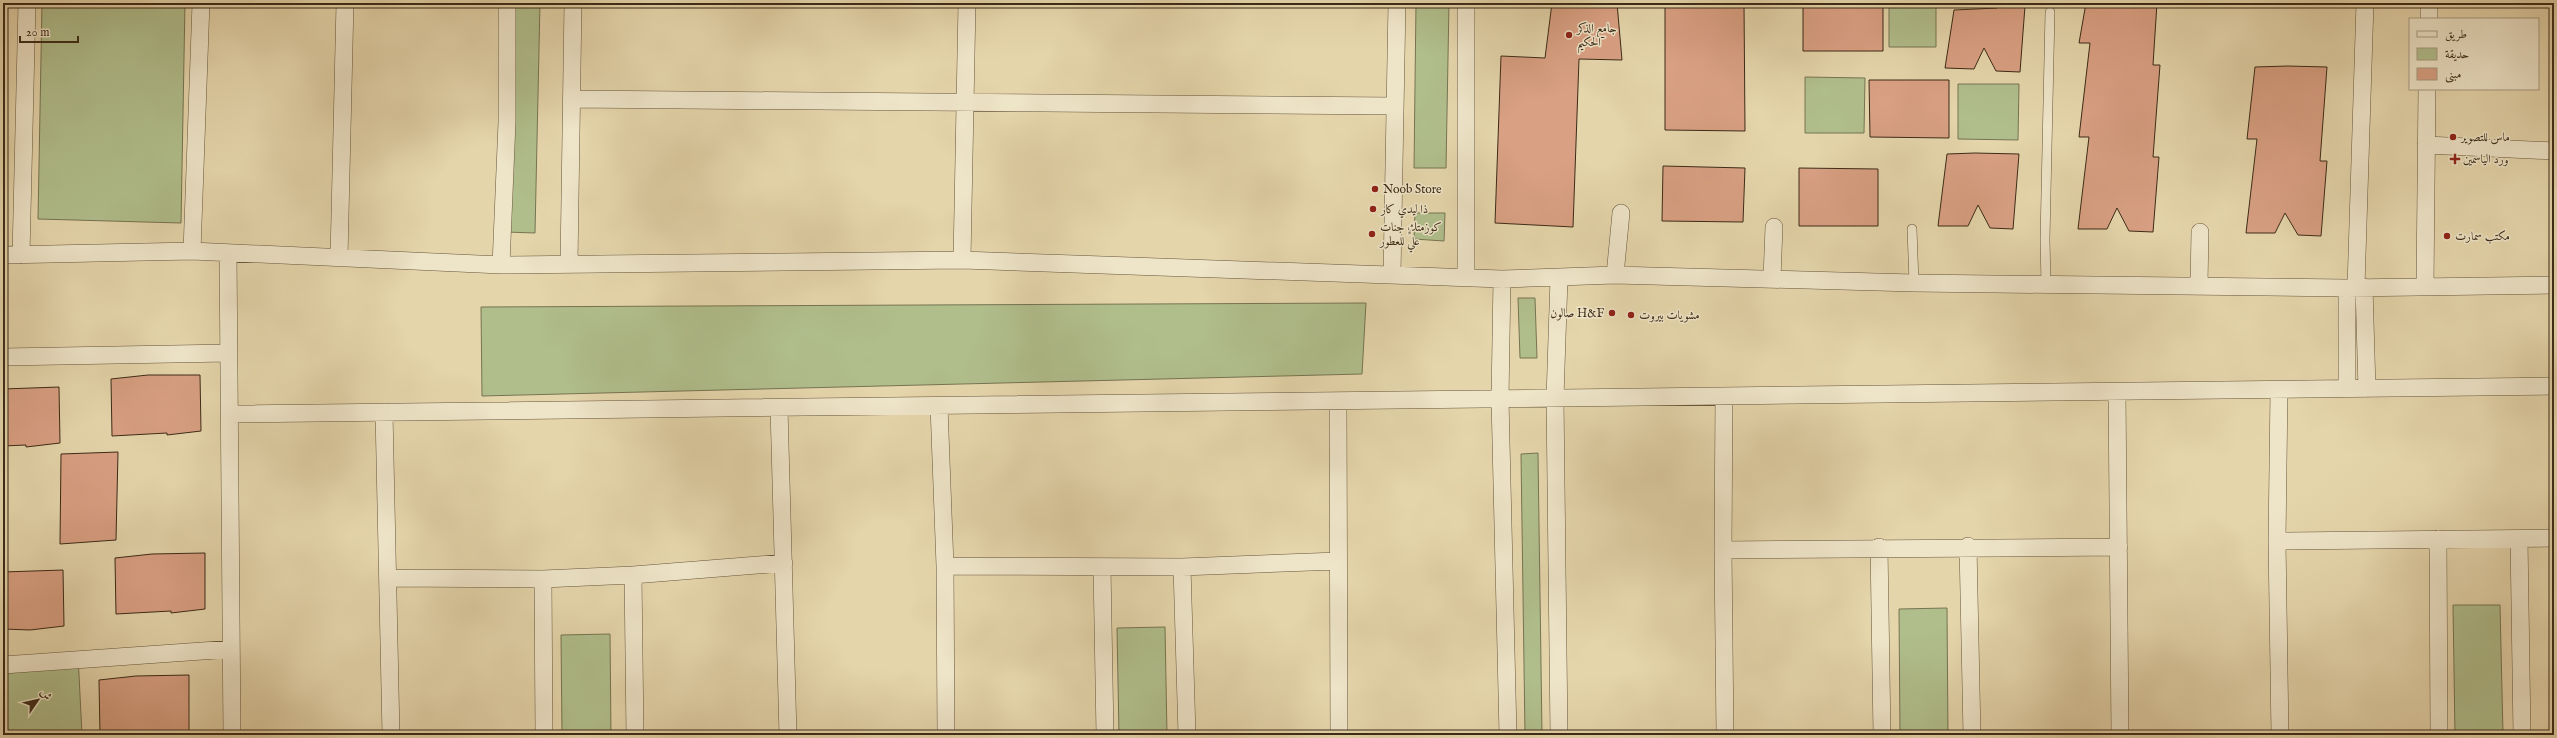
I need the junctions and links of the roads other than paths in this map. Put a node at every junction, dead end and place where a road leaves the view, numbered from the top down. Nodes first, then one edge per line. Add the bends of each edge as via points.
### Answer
1 (27, 3) edge
2 (201, 3) edge
3 (345, 3) edge
4 (507, 3) edge
5 (573, 3) edge
6 (967, 3) edge
7 (1397, 3) edge
8 (1466, 3) edge
9 (2365, 3) edge
10 (2429, 3) edge
11 (2050, 12) dead end
12 (2429, 18) edge
13 (2427, 90) edge
14 (572, 99) junction
15 (965, 102) junction
16 (1395, 106) junction
17 (2426, 145) junction
18 (2554, 151) edge
19 (1621, 212) dead end
20 (1774, 228) dead end
21 (1912, 229) dead end
22 (2200, 232) dead end
23 (192, 251) junction
24 (228, 253) junction
25 (3, 255) edge
26 (21, 255) junction
27 (339, 258) junction
28 (962, 260) junction
29 (569, 264) junction
30 (501, 265) junction
31 (1392, 274) junction
32 (1615, 274) junction
33 (1466, 276) junction
34 (1559, 278) junction
35 (1772, 278) junction
36 (1502, 279) junction
37 (1914, 283) junction
38 (2046, 284) junction
39 (2199, 284) junction
40 (2554, 285) edge
41 (2425, 286) junction
42 (2356, 287) junction
43 (229, 353) junction
44 (3, 357) edge
45 (2554, 386) edge
46 (2367, 388) junction
47 (2346, 389) junction
48 (2279, 390) junction
49 (2117, 392) junction
50 (1724, 396) junction
51 (1555, 398) junction
52 (1500, 399) junction
53 (1338, 401) junction
54 (939, 406) junction
55 (779, 408) junction
56 (384, 412) junction
57 (230, 414) junction
58 (2554, 538) edge
59 (2438, 539) junction
60 (2520, 539) junction
61 (2277, 541) junction
62 (1968, 546) junction
63 (1879, 547) junction
64 (2119, 547) junction
65 (1723, 550) junction
66 (1338, 561) junction
67 (784, 563) junction
68 (944, 566) junction
69 (1102, 567) junction
70 (1182, 567) junction
71 (633, 575) junction
72 (389, 578) junction
73 (543, 579) junction
74 (231, 649) junction
75 (3, 665) edge
76 (232, 735) edge
77 (391, 735) edge
78 (544, 735) edge
79 (635, 735) edge
80 (788, 735) edge
81 (946, 735) edge
82 (1105, 735) edge
83 (1187, 735) edge
84 (1340, 735) edge
85 (1508, 735) edge
86 (1558, 735) edge
87 (1725, 735) edge
88 (1882, 735) edge
89 (1972, 735) edge
90 (2120, 735) edge
91 (2280, 735) edge
92 (2439, 735) edge
93 (2522, 735) edge

1 - 26 street
2 - 23 street
3 - 27 street
4 - 30 street via 508,122
5 - 14 street
6 - 15 street
7 - 16 street
8 - 33 street
9 - 42 street
10 - 12 street
11 - 38 lane
13 - 17 street
14 - 15 street
14 - 29 street
15 - 16 street
15 - 28 street
16 - 31 street
17 - 18 street
17 - 41 street
19 - 32 street
20 - 35 street
21 - 37 lane
22 - 39 street
23 - 24 street
23 - 26 street
24 - 27 street
24 - 43 street
25 - 26 street
27 - 30 street
28 - 29 street
28 - 31 street
29 - 30 street
31 - 33 street
32 - 34 street
32 - 35 street
33 - 36 street
34 - 36 street
34 - 51 street
35 - 37 street
36 - 52 street
37 - 38 street
38 - 39 street
39 - 42 street
40 - 41 street
41 - 42 street
42 - 46 street
42 - 47 street
43 - 44 street
43 - 57 street
45 - 46 street
46 - 47 street
47 - 48 street
48 - 49 street
48 - 61 street
49 - 50 street
49 - 64 street
50 - 51 street
50 - 65 street
51 - 52 street
51 - 86 street
52 - 53 street
52 - 85 street
53 - 54 street
53 - 66 street
54 - 55 street
54 - 68 street
55 - 56 street
55 - 67 street
56 - 57 street
56 - 72 street
57 - 74 street
58 - 60 street
59 - 60 street
59 - 61 street
59 - 92 street
60 - 93 street
61 - 91 street
62 - 63 street
62 - 64 street
62 - 89 street
63 - 65 street
63 - 88 street
64 - 90 street
65 - 87 street
66 - 70 street
66 - 84 street
67 - 71 street
67 - 80 street
68 - 69 street
68 - 81 street
69 - 70 street
69 - 82 street
70 - 83 street
71 - 73 street
71 - 79 street
72 - 73 street
72 - 77 street
73 - 78 street
74 - 75 street
74 - 76 street

